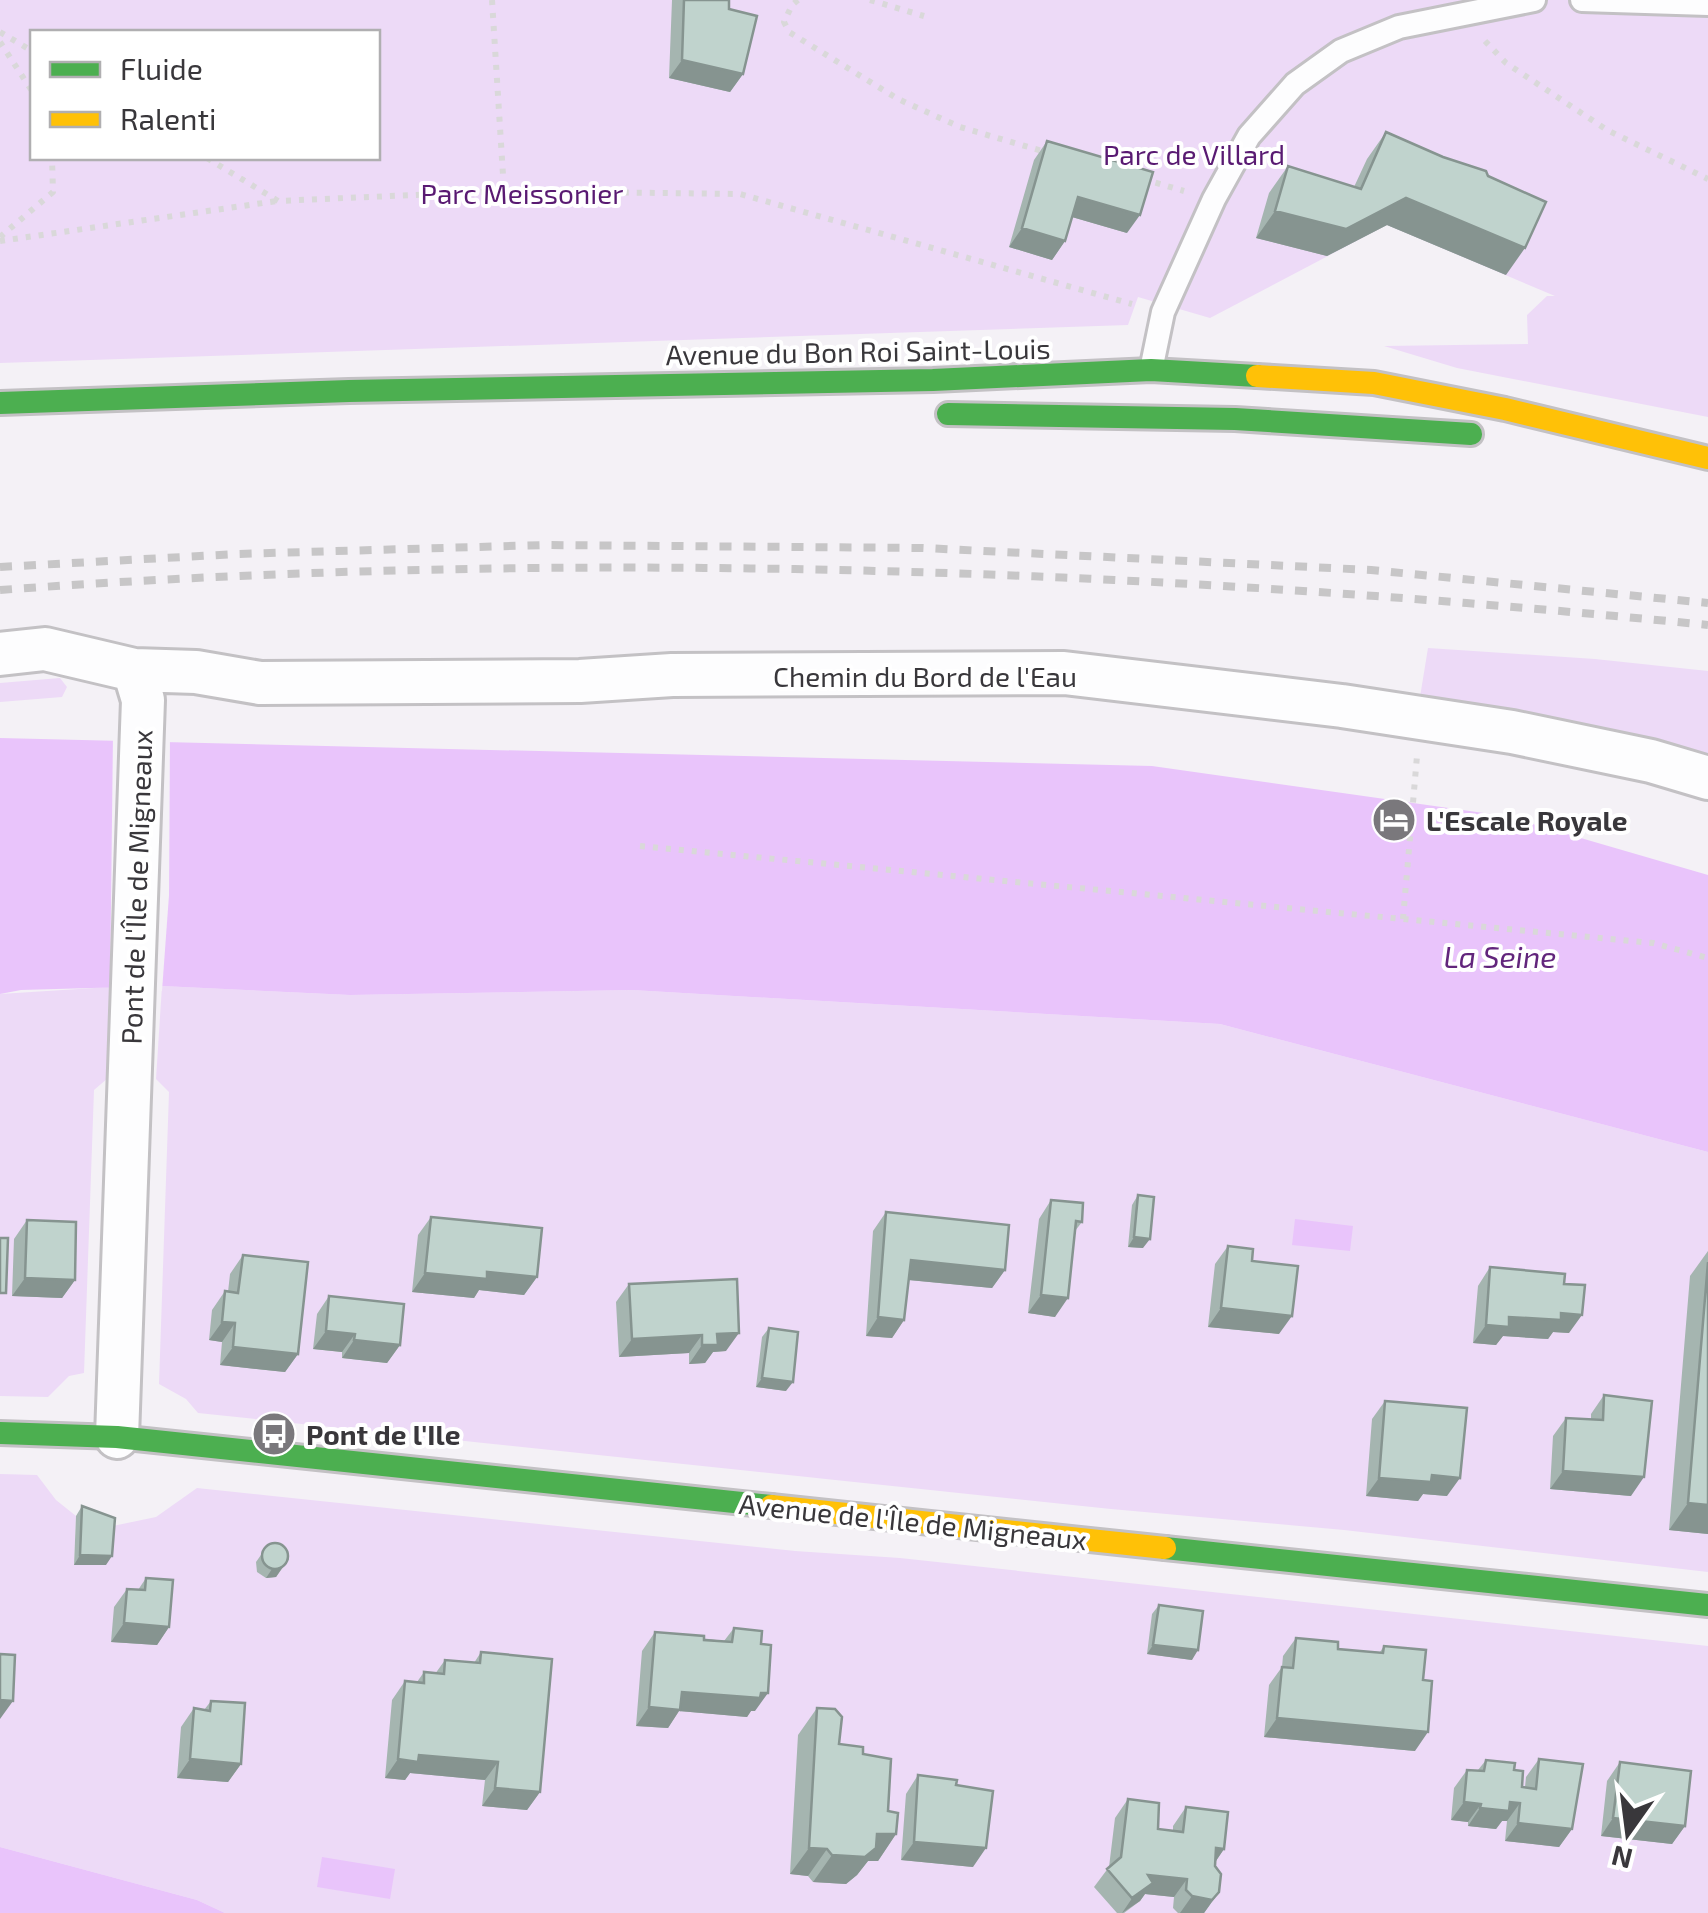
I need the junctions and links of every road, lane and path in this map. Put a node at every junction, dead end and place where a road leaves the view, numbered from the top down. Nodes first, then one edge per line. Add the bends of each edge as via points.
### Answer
1 (492, 0) edge
2 (798, 0) edge
3 (870, 0) edge
4 (1534, 0) edge
5 (1582, 0) edge
6 (1708, 4) edge
7 (924, 16) dead end
8 (1459, 16) junction
9 (0, 32) edge
10 (0, 42) edge
11 (30, 51) edge
12 (30, 88) edge
13 (1051, 153) edge
14 (52, 160) edge
15 (210, 160) edge
16 (1142, 179) edge
17 (1708, 179) edge
18 (504, 192) junction
19 (1214, 199) junction
20 (278, 201) junction
21 (0, 239) edge
22 (1162, 312) junction
23 (1151, 370) junction
24 (0, 403) edge
25 (918, 414) dead end
26 (1151, 418) junction
27 (1499, 438) dead end
28 (1556, 446) dead end
29 (1708, 458) edge
30 (1708, 467) edge
31 (0, 654) edge
32 (139, 685) junction
33 (1708, 778) edge
34 (1412, 783) dead end
35 (640, 846) dead end
36 (1403, 919) junction
37 (1708, 958) edge
38 (0, 1433) edge
39 (117, 1437) junction
40 (1708, 1605) edge

1 - 18 path
2 - 13 path via 784,22 788,32 898,99 960,127
3 - 7 path
4 - 8 lane
5 - 6 lane
8 - 17 path via 1506,63 1607,130
8 - 19 lane via 1399,27 1341,51 1295,84 1249,136
9 - 11 path
10 - 12 path
14 - 21 path via 54,192
15 - 20 path
16 - 19 path
18 - 20 path
18 - 22 path via 740,194
19 - 22 lane
20 - 21 path
22 - 23 lane
23 - 24 main road, Avenue du Bon Roi Saint-Louis
23 - 26 lane
23 - 29 main road, Avenue du Bon Roi Saint-Louis via 1374,383
25 - 26 main road
26 - 27 main road
28 - 30 main road
31 - 32 street, Chemin du Bord de l'Eau via 45,649
32 - 33 street, Chemin du Bord de l'Eau via 196,672 260,683 1064,674 1512,732
32 - 39 street, Pont de l'Île de Migneaux
34 - 36 path
35 - 36 path
36 - 37 path via 1653,943
38 - 39 main road, Avenue de l'Île de Migneaux
39 - 40 main road, Avenue de l'Île de Migneaux

